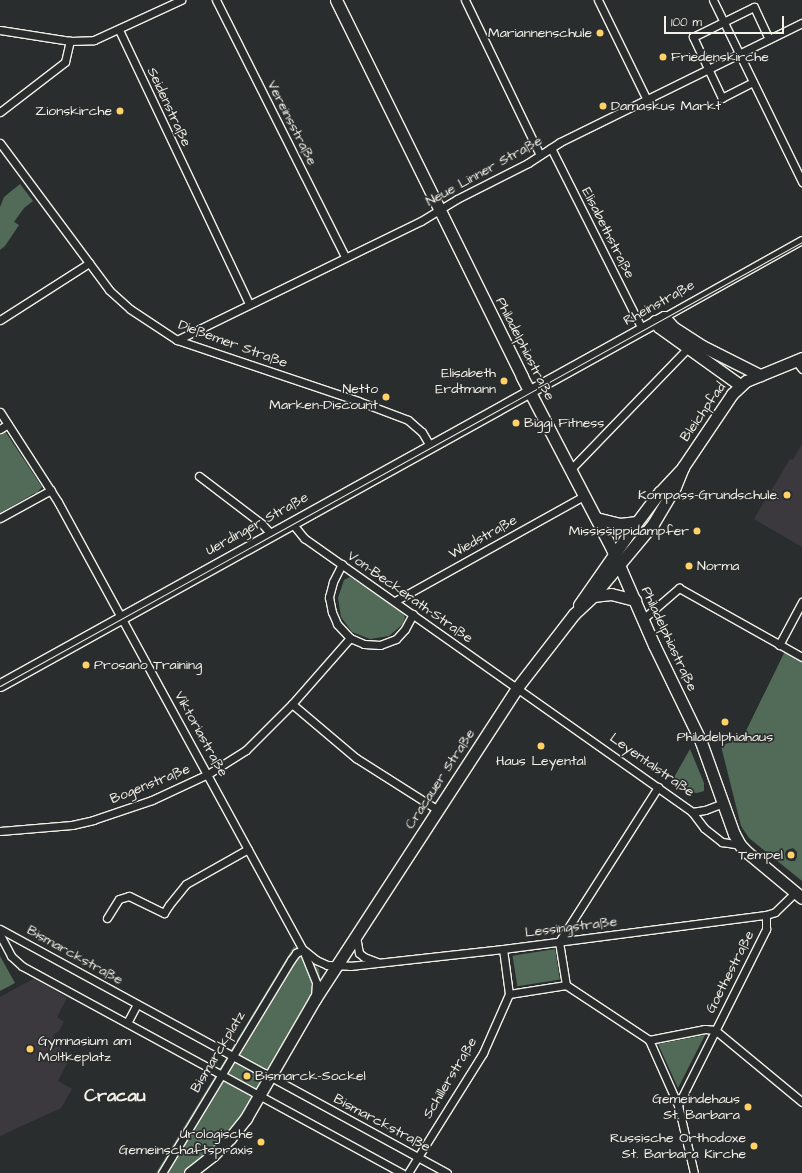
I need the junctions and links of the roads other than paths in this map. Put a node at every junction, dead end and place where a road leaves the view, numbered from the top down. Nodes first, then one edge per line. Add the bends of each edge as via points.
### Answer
1 (181, 0) edge
2 (216, 0) edge
3 (336, 0) edge
4 (465, 0) edge
5 (598, 0) edge
6 (713, 0) edge
7 (723, 22) junction
8 (802, 23) edge
9 (0, 30) edge
10 (119, 30) junction
11 (769, 39) junction
12 (70, 40) junction
13 (739, 54) junction
14 (708, 70) junction
15 (753, 82) junction
16 (647, 100) junction
17 (0, 112) edge
18 (0, 143) edge
19 (551, 148) junction
20 (540, 155) junction
21 (802, 182) edge
22 (439, 210) junction
23 (802, 240) edge
24 (345, 257) junction
25 (89, 263) junction
26 (249, 304) junction
27 (660, 319) junction
28 (0, 320) edge
29 (642, 329) junction
30 (178, 340) junction
31 (688, 348) junction
32 (800, 363) edge
33 (760, 375) junction
34 (740, 385) junction
35 (530, 391) junction
36 (0, 412) edge
37 (8, 424) junction
38 (0, 429) edge
39 (430, 446) junction
40 (683, 467) junction
41 (570, 470) junction
42 (199, 476) dead end
43 (51, 490) junction
44 (584, 496) junction
45 (0, 518) edge
46 (596, 518) junction
47 (291, 522) junction
48 (637, 522) junction
49 (271, 534) junction
50 (614, 554) junction
51 (342, 564) junction
52 (619, 565) junction
53 (593, 596) junction
54 (635, 600) junction
55 (395, 601) junction
56 (802, 602) edge
57 (413, 614) junction
58 (574, 614) junction
59 (121, 618) junction
60 (643, 619) junction
61 (350, 638) junction
62 (779, 645) junction
63 (802, 657) edge
64 (0, 685) edge
65 (516, 689) junction
66 (292, 704) junction
67 (208, 774) junction
68 (658, 787) junction
69 (723, 802) junction
70 (438, 810) junction
71 (692, 812) junction
72 (0, 831) edge
73 (740, 845) junction
74 (248, 849) junction
75 (799, 895) edge
76 (766, 915) junction
77 (107, 918) dead end
78 (0, 929) edge
79 (0, 935) edge
80 (356, 936) junction
81 (560, 942) junction
82 (503, 949) junction
83 (303, 950) junction
84 (379, 963) junction
85 (337, 966) junction
86 (566, 985) junction
87 (509, 994) junction
88 (315, 999) junction
89 (137, 1004) junction
90 (127, 1023) junction
91 (715, 1030) junction
92 (649, 1040) junction
93 (232, 1057) junction
94 (223, 1074) junction
95 (269, 1077) junction
96 (260, 1094) junction
97 (802, 1102) edge
98 (678, 1105) junction
99 (417, 1156) junction
100 (193, 1172) edge
101 (162, 1173) edge
102 (402, 1173) edge
103 (408, 1173) edge
104 (447, 1173) edge
105 (694, 1173) edge

1 - 10 street
2 - 24 street, Vereinsstraße
3 - 22 street, Philadelphiastraße
4 - 20 street
5 - 16 street
6 - 7 street
7 - 11 street via 754,7
7 - 13 street
7 - 14 street via 693,37
8 - 11 street, Neue Linner Straße
9 - 12 street
10 - 12 street via 94,40
10 - 26 street, Seidenstraße
11 - 13 street, Neue Linner Straße
12 - 17 street via 65,62
13 - 14 street, Neue Linner Straße
13 - 15 street
14 - 15 street via 722,98
14 - 16 street, Neue Linner Straße
15 - 21 street
16 - 19 street, Neue Linner Straße
18 - 25 street, Dießemer Straße
19 - 20 street, Neue Linner Straße
19 - 29 street, Elisabethstraße
20 - 22 street, Neue Linner Straße
22 - 24 street, Neue Linner Straße via 422,221
22 - 35 street, Philadelphiastraße
23 - 27 street, Rheinstraße
24 - 26 street, Neue Linner Straße
25 - 28 street
25 - 30 street, Dießemer Straße via 109,290 130,309
26 - 30 street, Neue Linner Straße
27 - 29 street, Rheinstraße
27 - 31 street via 659,327
27 - 33 street via 702,346
29 - 35 street, Rheinstraße
30 - 39 street, Dießemer Straße via 408,420 422,432
31 - 34 street
31 - 41 street
32 - 33 street, Bleichpfad
33 - 34 street, Bleichpfad
34 - 40 street, Bleichpfad
35 - 39 street, Uerdinger Straße
35 - 41 street, Philadelphiastraße
36 - 37 street, Viktoriastraße
37 - 38 street
37 - 43 street, Viktoriastraße
39 - 47 street, Uerdinger Straße
40 - 48 street, Bleichpfad
40 - 52 street, Bleichpfad via 676,487 660,512
41 - 44 street, Philadelphiastraße
42 - 49 street via 262,524
43 - 45 street
43 - 59 street, Viktoriastraße
44 - 46 street, Philadelphiastraße
44 - 55 street, Wiedstraße
46 - 48 street via 620,524
46 - 50 street, Philadelphiastraße
47 - 49 street, Uerdinger Straße
47 - 51 street, Von-Beckerath-Straße via 304,538
48 - 50 street, Bleichpfad
49 - 59 street, Uerdinger Straße
50 - 52 street, Philadelphiastraße
50 - 58 street, Cracauer Straße via 586,592
51 - 55 street, Von-Beckerath-Straße
51 - 61 street via 329,597 337,624
52 - 53 street, Cracauer Straße
52 - 54 street, Philadelphiastraße
53 - 54 street via 611,594
53 - 58 street, Cracauer Straße
54 - 60 street, Philadelphiastraße
55 - 57 street, Von-Beckerath-Straße
56 - 62 street
57 - 61 street via 405,629 396,638 380,645 364,644
57 - 65 street, Von-Beckerath-Straße
58 - 65 street, Cracauer Straße
59 - 64 street, Uerdinger Straße
59 - 67 street, Viktoriastraße
60 - 62 street via 679,588
60 - 69 street, Philadelphiastraße via 701,742
61 - 66 street, Bogenstraße
62 - 63 street
65 - 68 street, Leyentalstraße
65 - 70 street, Cracauer Straße
66 - 67 street, Bogenstraße via 246,750
66 - 70 street via 356,758
67 - 72 street, Bogenstraße via 152,800 93,820 72,825
67 - 74 street, Viktoriastraße
68 - 71 street, Leyentalstraße
68 - 81 street
69 - 71 street via 705,810
69 - 73 street, Philadelphiastraße
70 - 80 street, Cracauer Straße
71 - 73 street, Leyentalstraße via 704,828 722,842
73 - 75 street
74 - 77 street via 186,884 164,914 129,896 119,899
74 - 83 street, Viktoriastraße
75 - 76 street via 775,912
76 - 81 street, Lessingstraße
76 - 91 street, Goethestraße via 766,929
78 - 89 street, Bismarckstraße
79 - 90 street via 11,956 18,963
80 - 84 street via 359,953
80 - 85 street, Cracauer Straße
81 - 82 street, Lessingstraße
81 - 86 street
82 - 84 street, Lessingstraße
82 - 87 street
83 - 85 street, Viktoriastraße via 316,960
83 - 88 street, Viktoriastraße via 316,983
83 - 93 street, Bismarckplatz via 291,960
84 - 85 street, Lessingstraße
85 - 88 street
86 - 87 street
86 - 92 street
87 - 99 street, Schillerstraße via 483,1053
88 - 95 street
89 - 90 street
89 - 93 street, Bismarckstraße
90 - 94 street
91 - 92 street, Goethestraße via 705,1029
91 - 97 street
91 - 98 street, Goethestraße
92 - 98 street
93 - 94 street, Bismarckplatz
93 - 95 street, Bismarckstraße
94 - 96 street
94 - 101 street, Bismarckplatz
95 - 96 street
95 - 99 street, Bismarckstraße
96 - 100 street via 230,1138
96 - 102 street
98 - 105 street
99 - 103 street, Schillerstraße
99 - 104 street, Bismarckstraße

